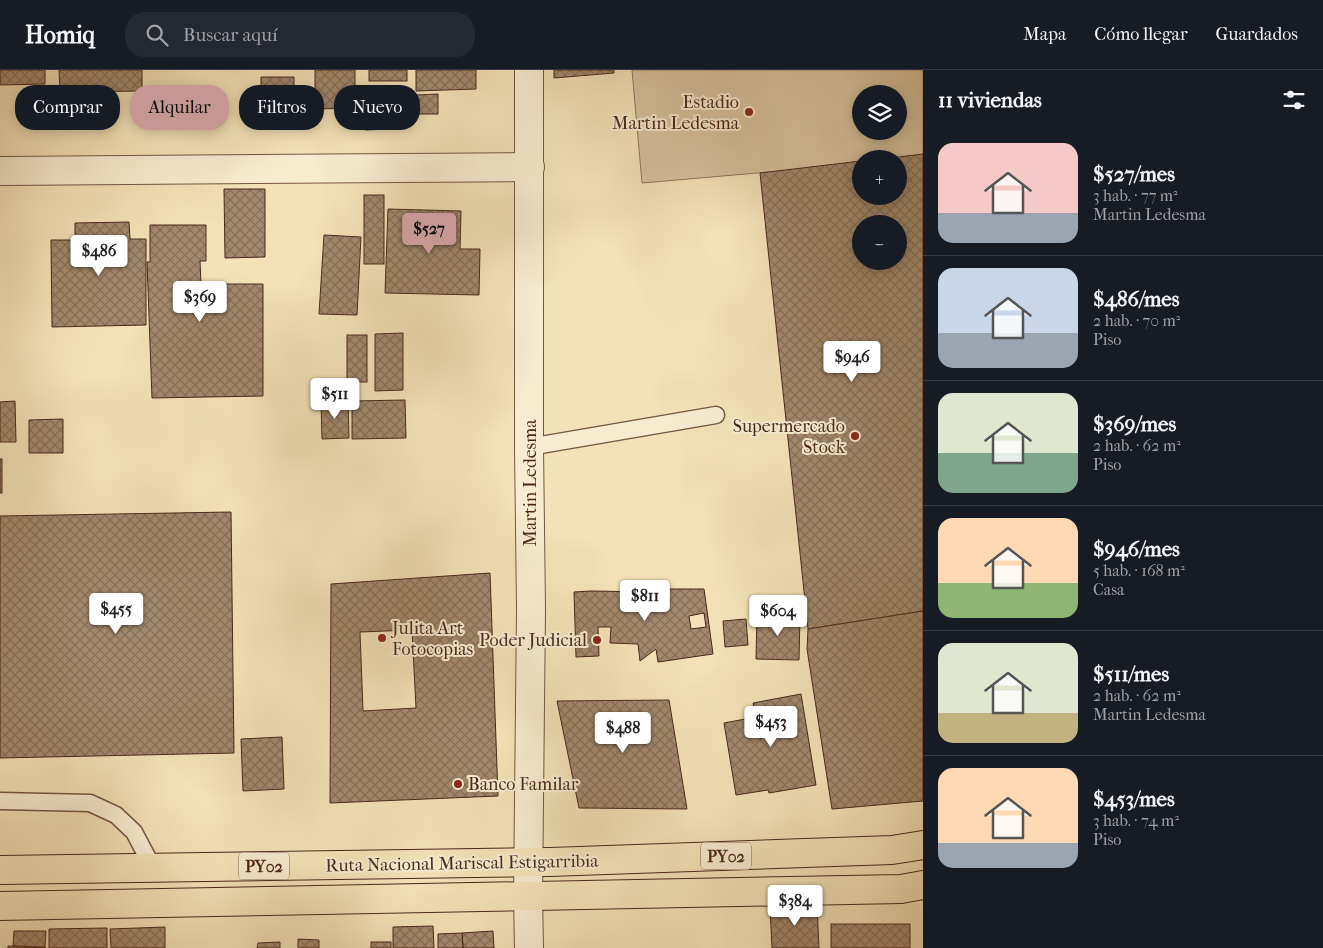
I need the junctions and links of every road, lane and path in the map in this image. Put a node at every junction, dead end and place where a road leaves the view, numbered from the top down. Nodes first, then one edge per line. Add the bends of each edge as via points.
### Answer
1 (529, 70) edge
2 (530, 167) junction
3 (0, 171) edge
4 (716, 415) dead end
5 (529, 447) junction
6 (0, 802) edge
7 (923, 845) edge
8 (528, 862) junction
9 (153, 868) junction
10 (0, 870) edge
11 (923, 885) edge
12 (528, 897) junction
13 (0, 906) edge
14 (529, 948) edge

1 - 2 street, Martin Ledesma
2 - 3 street
2 - 5 street, Martin Ledesma
4 - 5 lane
5 - 8 street, Martin Ledesma
6 - 9 lane via 90,803 116,815 134,832
7 - 8 highway, Ruta Nacional Mariscal Estigarribia / PY02 via 892,850
8 - 9 highway, Ruta Nacional Mariscal Estigarribia / PY02
8 - 12 street, Martin Ledesma
9 - 10 highway, Ruta Nacional Mariscal Estigarribia / PY02
11 - 12 highway, Ruta Nacional Mariscal Estigarribia / PY02 via 901,889
12 - 13 highway, Ruta Nacional Mariscal Estigarribia / PY02
12 - 14 street, Martin Ledesma

